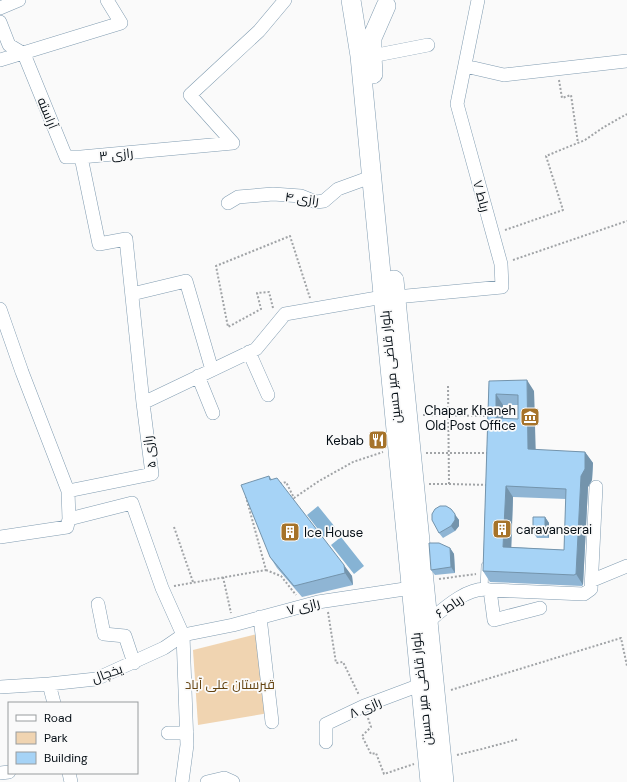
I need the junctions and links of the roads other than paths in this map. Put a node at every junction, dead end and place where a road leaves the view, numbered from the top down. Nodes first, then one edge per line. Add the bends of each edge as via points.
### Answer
1 (19, 0) edge
2 (108, 0) edge
3 (285, 0) edge
4 (352, 0) edge
5 (478, 0) edge
6 (388, 3) edge
7 (0, 8) edge
8 (0, 22) edge
9 (428, 45) dead end
10 (24, 54) junction
11 (372, 56) junction
12 (0, 60) edge
13 (627, 60) edge
14 (465, 66) junction
15 (82, 157) junction
16 (372, 177) junction
17 (228, 203) dead end
18 (132, 294) junction
19 (390, 297) junction
20 (0, 309) edge
21 (249, 352) junction
22 (212, 370) junction
23 (198, 376) junction
24 (268, 395) dead end
25 (143, 403) junction
26 (213, 413) dead end
27 (596, 487) dead end
28 (68, 491) junction
29 (69, 519) junction
30 (0, 537) edge
31 (486, 559) edge
32 (627, 566) edge
33 (593, 580) junction
34 (424, 584) junction
35 (487, 590) junction
36 (98, 604) dead end
37 (540, 608) dead end
38 (260, 617) junction
39 (428, 622) junction
40 (183, 635) junction
41 (134, 663) junction
42 (49, 684) junction
43 (0, 687) edge
44 (428, 690) junction
45 (54, 702) edge
46 (272, 722) dead end
47 (168, 733) dead end
48 (187, 733) junction
49 (326, 742) dead end
50 (435, 758) junction
51 (182, 782) edge
52 (207, 782) edge
53 (233, 782) edge
54 (430, 782) edge
55 (444, 782) edge

1 - 7 street
2 - 10 street via 121,23
3 - 15 street, رازی ۳ via 259,31 190,95 233,143
4 - 6 main road via 359,7 373,11
4 - 16 main road, بلوار قاضی میر حسین
5 - 14 street, رباط ۷
6 - 11 main road, بلوار قاضی میر حسین via 372,38
8 - 10 street via 9,45
9 - 11 street
10 - 12 street
10 - 15 street, آراسته via 66,157
11 - 19 main road, بلوار قاضی میر حسین
13 - 14 street via 504,74
14 - 19 street, رباط ۷ via 458,104 501,264 502,287
15 - 18 street, رازی ۳ via 99,244 126,238
16 - 17 street, رازی ۴ via 338,189 320,202 301,196 273,194 238,197
16 - 19 main road, بلوار قاضی میر حسین
18 - 22 street via 186,281
18 - 25 street, رازی ۳
19 - 21 street via 285,314 256,349
19 - 34 main road, بلوار قاضی میر حسین
19 - 34 main road, بلوار قاضی میر حسین via 398,448
20 - 28 street
21 - 22 street
21 - 24 street
22 - 23 street
23 - 25 street
23 - 26 street
25 - 28 street, رازی ۵ via 152,474
27 - 33 street
28 - 29 street
29 - 30 street via 67,527
29 - 40 street via 132,503 162,588
31 - 35 lane
32 - 33 street
33 - 35 street, رباط ۶ via 592,589 584,594
34 - 38 street, رازی ۷ via 327,601
34 - 39 main road, بلوار قاضی میر حسین
34 - 44 main road, بلوار قاضی میر حسین
35 - 37 street via 494,620
35 - 39 street, رباط ۶ via 465,594
36 - 41 street via 104,634 125,636
38 - 40 street, رازی ۷
38 - 46 street
39 - 44 main road, بلوار قاضی میر حسین
40 - 41 street, یخچال
40 - 48 street
41 - 42 street, یخچال via 96,679
42 - 43 street, یخچال
42 - 45 street
44 - 49 street, رازی ۸ via 364,706 326,724
44 - 50 main road, بلوار قاضی میر حسین
47 - 48 street
48 - 51 street
50 - 54 main road, بلوار قاضی میر حسین
50 - 55 main road, بلوار قاضی میر حسین
52 - 53 street via 224,778

